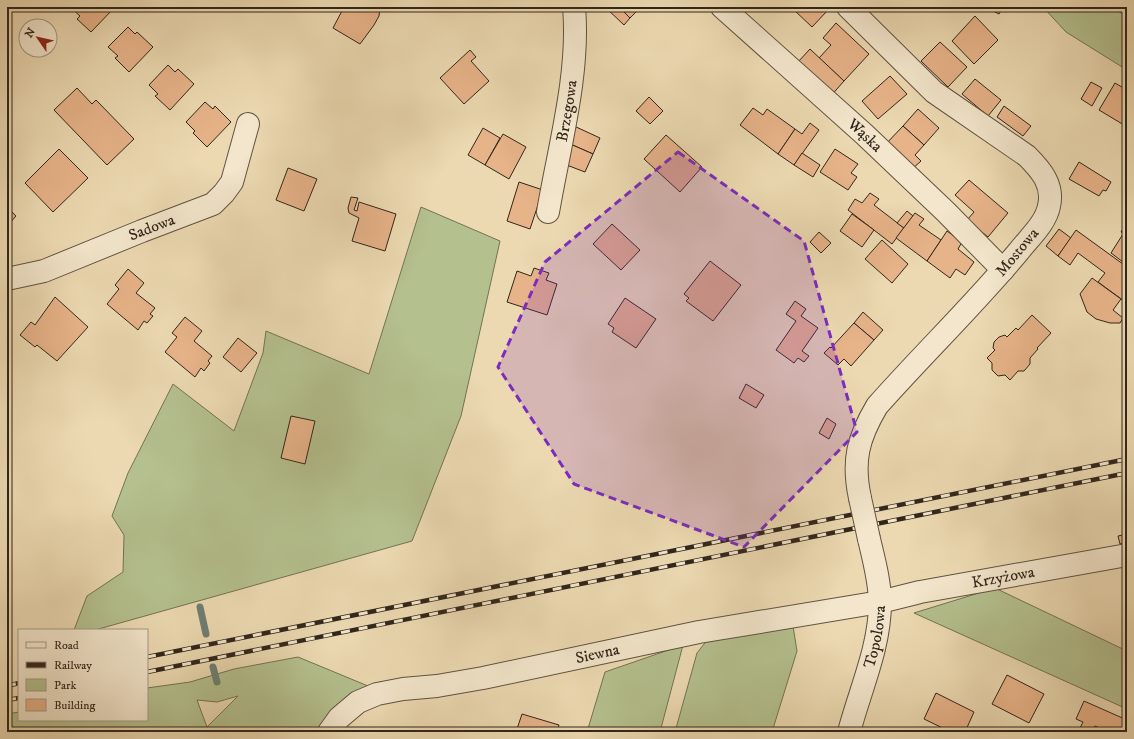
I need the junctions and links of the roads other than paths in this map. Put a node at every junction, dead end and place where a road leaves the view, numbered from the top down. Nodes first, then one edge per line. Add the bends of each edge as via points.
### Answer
1 (574, 7) edge
2 (722, 7) edge
3 (848, 7) edge
4 (248, 124) dead end
5 (548, 212) dead end
6 (1003, 270) junction
7 (7, 279) edge
8 (869, 539) joint
9 (1127, 555) edge
10 (880, 602) junction
11 (329, 732) edge
12 (849, 732) edge

1 - 5 street, Brzegowa via 576,26 573,69
2 - 6 street, Wąska via 864,134
3 - 6 street, Mostowa via 934,92 1027,156 1046,177 1050,189 1050,205 1045,217
4 - 7 street, Sadowa via 232,182 213,204 44,271
6 - 8 street, Mostowa, bridge via 877,406 868,423 857,453 855,471
8 - 10 street, Topolowa via 878,578
9 - 10 street, Krzyżowa via 920,592
10 - 11 street, Siewna via 699,632 483,678 377,694 358,702 339,718
10 - 12 street, Topolowa via 880,620 874,651

